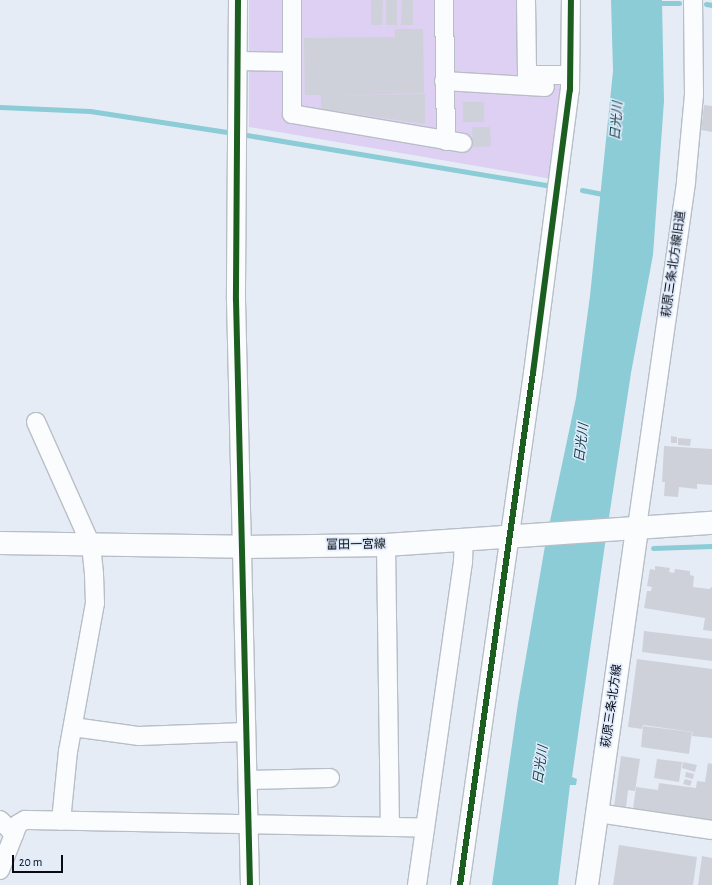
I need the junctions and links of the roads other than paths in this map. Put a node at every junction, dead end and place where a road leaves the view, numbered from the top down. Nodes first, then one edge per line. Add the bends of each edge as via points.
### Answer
1 (238, 0) edge
2 (292, 0) edge
3 (444, 0) edge
4 (526, 0) edge
5 (571, 0) edge
6 (693, 0) edge
7 (239, 61) junction
8 (291, 62) junction
9 (570, 75) junction
10 (444, 81) junction
11 (548, 87) dead end
12 (36, 422) dead end
13 (712, 523) edge
14 (632, 527) junction
15 (516, 535) junction
16 (464, 539) junction
17 (0, 542) edge
18 (386, 544) junction
19 (91, 545) junction
20 (242, 547) junction
21 (73, 727) junction
22 (246, 732) junction
23 (330, 778) dead end
24 (248, 780) junction
25 (597, 813) junction
26 (0, 820) edge
27 (61, 821) junction
28 (249, 826) junction
29 (390, 827) junction
30 (425, 828) junction
31 (712, 830) edge
32 (14, 834) junction
33 (0, 870) edge
34 (250, 885) edge
35 (417, 885) edge
36 (460, 885) edge
37 (587, 885) edge

1 - 7 street
2 - 8 street
3 - 10 street
4 - 9 street via 527,75
5 - 9 street
6 - 14 street, 萩原三条北方線旧道 via 694,94 686,181
7 - 8 street
7 - 20 street via 236,300
8 - 10 street via 292,114 455,142
9 - 15 street via 533,373
10 - 11 street
12 - 19 street
13 - 14 main road, 富田一宮線
14 - 15 main road, 富田一宮線
14 - 25 main road, 萩原三条北方線
15 - 16 main road, 富田一宮線
15 - 36 street
16 - 18 main road, 富田一宮線
16 - 30 street via 463,562
17 - 19 main road, 富田一宮線
18 - 20 main road, 富田一宮線
18 - 29 street
19 - 20 main road, 富田一宮線
19 - 21 street via 95,603
20 - 22 street
21 - 22 street via 139,736
21 - 27 street via 63,784
22 - 24 street
23 - 24 street
24 - 28 street
25 - 31 street
25 - 37 main road, 萩原三条北方線
26 - 32 street
27 - 28 street
27 - 32 street via 25,820 18,824
28 - 29 street
28 - 34 street
29 - 30 street
30 - 35 street
32 - 33 street

